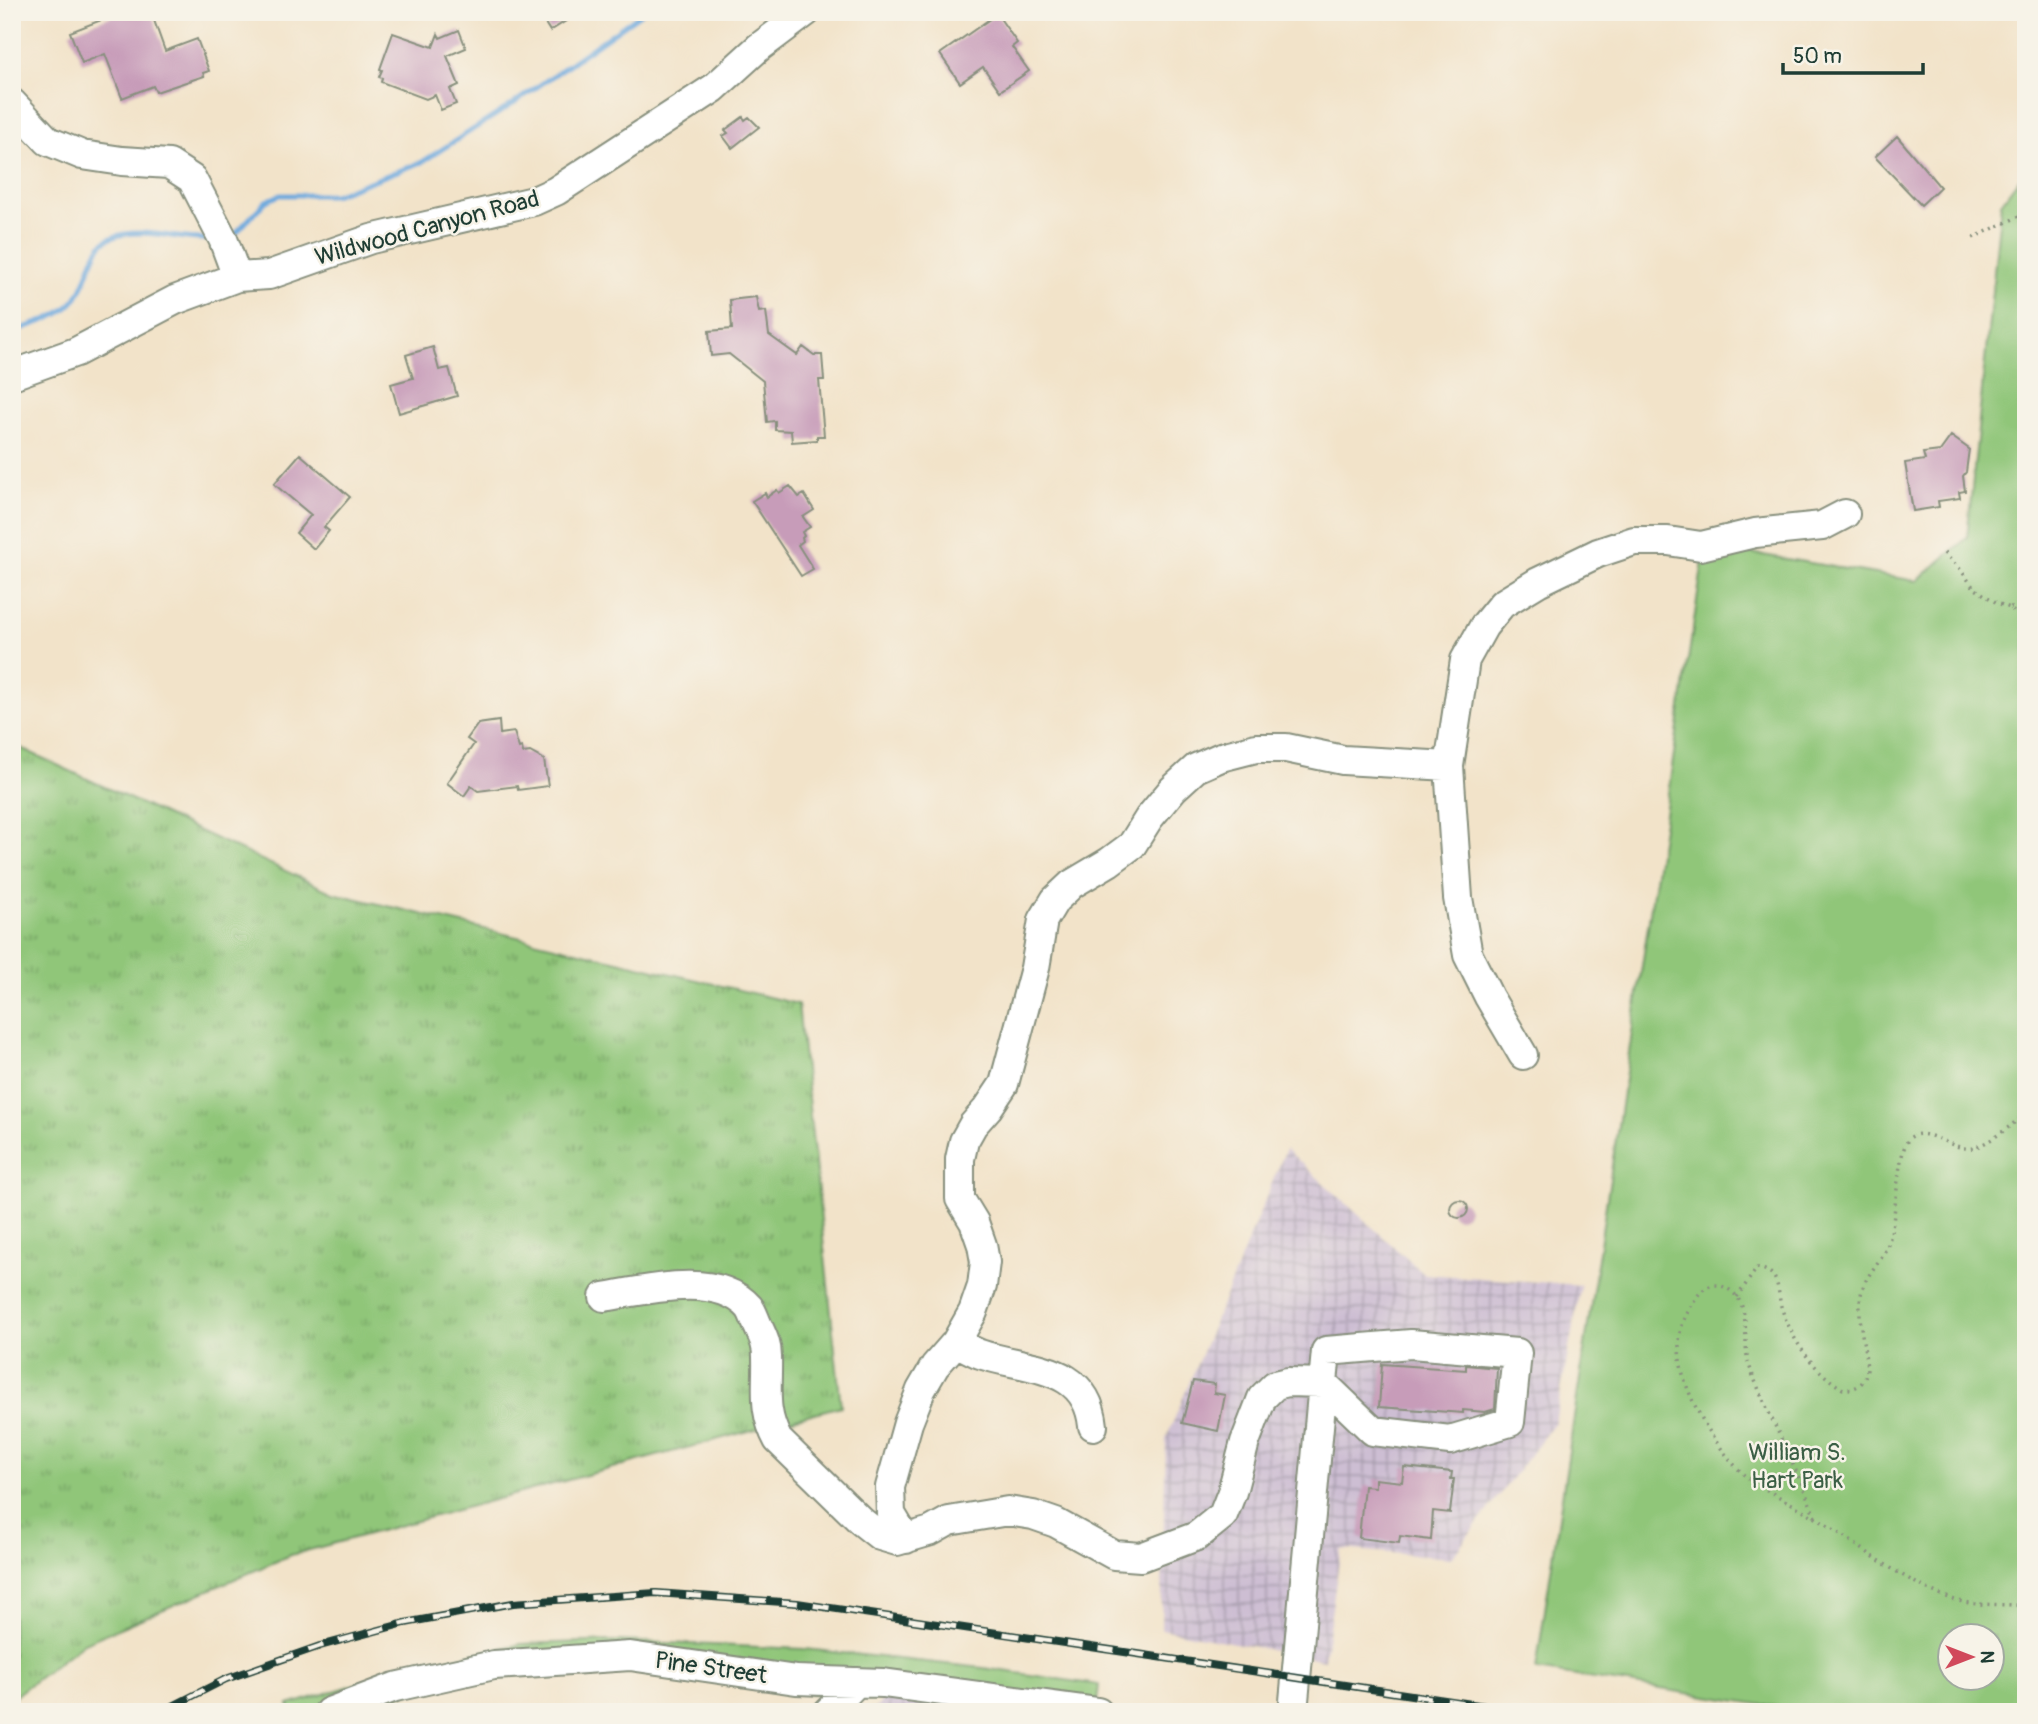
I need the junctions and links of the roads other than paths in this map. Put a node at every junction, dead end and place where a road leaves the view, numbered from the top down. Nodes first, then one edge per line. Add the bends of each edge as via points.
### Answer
1 (806, 12) edge
2 (12, 103) edge
3 (237, 278) junction
4 (12, 375) edge
5 (1845, 514) dead end
6 (1449, 766) junction
7 (1523, 1055) dead end
8 (604, 1297) dead end
9 (956, 1342) junction
10 (1323, 1382) junction
11 (1093, 1426) dead end
12 (906, 1539) junction
13 (857, 1682) junction
14 (329, 1712) edge
15 (828, 1712) edge
16 (1098, 1712) edge
17 (1293, 1712) edge

1 - 3 street, Wildwood Canyon Road via 714,88 556,191 534,201 371,239 269,275
2 - 3 street via 48,141 82,155 169,164 192,179
3 - 4 street, Wildwood Canyon Road via 175,300 76,352
5 - 6 street via 1822,526 1755,533 1701,546 1633,541 1598,553 1502,604 1465,660
6 - 7 street via 1458,898 1468,955
6 - 9 street via 1343,760 1286,748 1256,748 1221,757 1196,768 1173,789 1132,845 1055,900 1043,920 1004,1084 964,1141 960,1199 974,1222 985,1262 973,1312
8 - 12 street via 664,1287 714,1287 734,1295 750,1308 766,1341 766,1405 778,1440 880,1536
9 - 11 street via 979,1354 1062,1375 1081,1391
9 - 12 street via 921,1390 890,1487 891,1514
10 - 10 street via 1326,1351 1411,1344 1517,1353 1510,1422 1450,1440 1373,1431
10 - 12 street via 1275,1385 1262,1398 1223,1515 1197,1536 1163,1550 1141,1557 1114,1555 1056,1523 1008,1511 949,1521
10 - 17 street
13 - 14 street, Pine Street via 796,1680 630,1656 494,1665 395,1687
13 - 15 street
13 - 16 street, Pine Street

